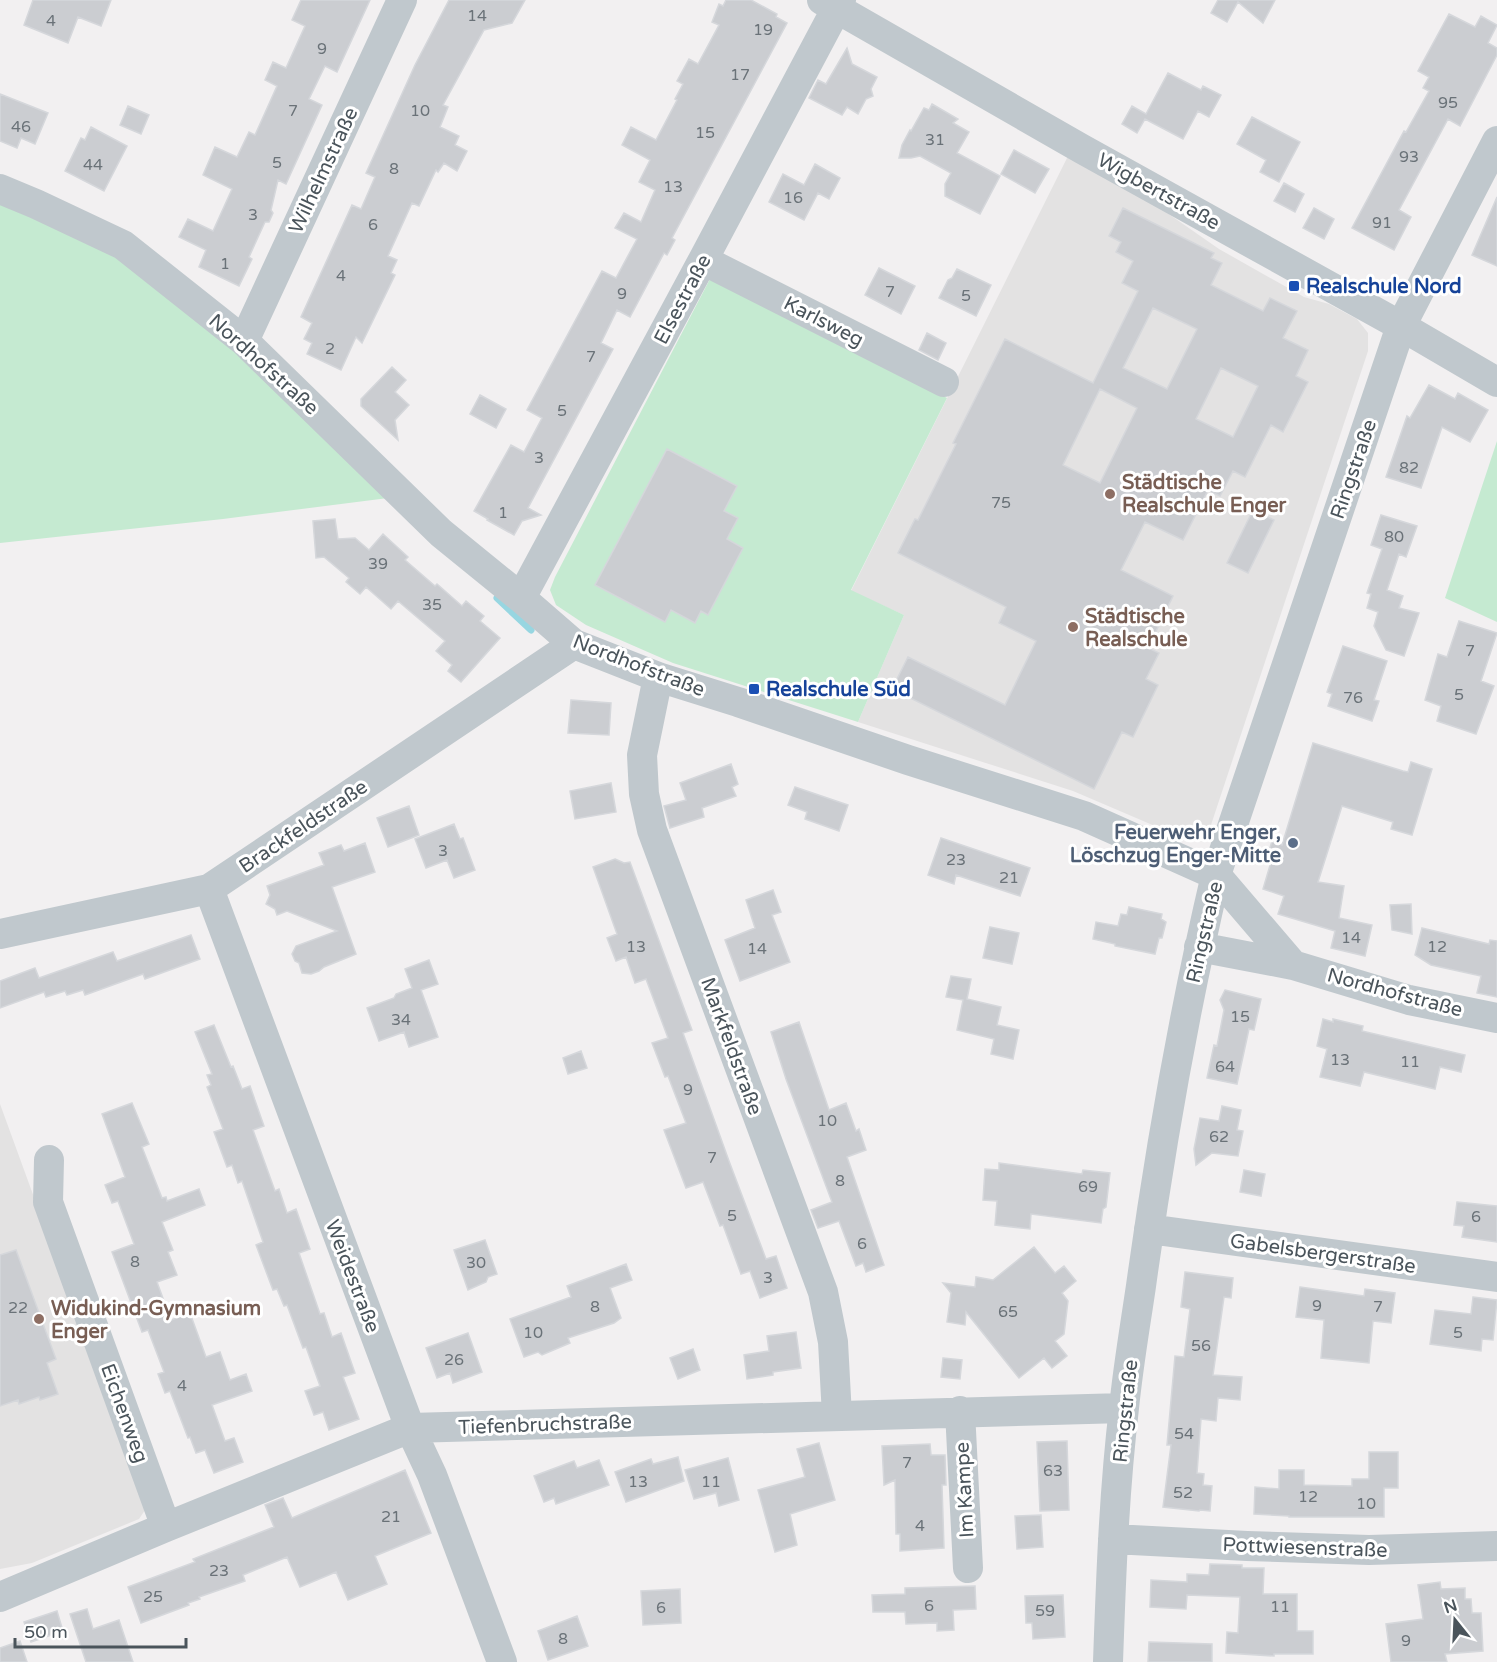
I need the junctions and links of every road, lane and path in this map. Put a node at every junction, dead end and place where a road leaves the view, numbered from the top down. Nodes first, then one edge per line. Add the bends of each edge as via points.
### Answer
1 (402, 0) edge
2 (833, 3) edge
3 (1497, 141) edge
4 (0, 189) edge
5 (703, 260) junction
6 (1401, 326) junction
7 (244, 341) junction
8 (944, 382) dead end
9 (1497, 382) edge
10 (521, 598) junction
11 (574, 644) junction
12 (658, 676) junction
13 (1216, 875) junction
14 (208, 889) junction
15 (0, 934) edge
16 (1199, 947) junction
17 (1293, 965) junction
18 (1497, 1018) edge
19 (49, 1160) dead end
20 (1149, 1229) junction
21 (1497, 1277) edge
22 (1124, 1408) junction
23 (960, 1411) junction
24 (837, 1416) junction
25 (410, 1428) junction
26 (166, 1527) junction
27 (1113, 1539) junction
28 (1497, 1546) edge
29 (968, 1568) dead end
30 (0, 1597) edge
31 (502, 1662) edge
32 (1108, 1662) edge

1 - 7 street, Wilhelmstraße
2 - 5 street, Elsestraße
2 - 6 street, Wigbertstraße via 1082,149
3 - 6 street, Ringstraße
4 - 7 street, Nordhofstraße via 123,245
5 - 8 street, Karlsweg
5 - 10 street, Elsestraße
6 - 9 street, Wigbertstraße
6 - 13 street, Ringstraße
7 - 10 street, Nordhofstraße via 441,533
10 - 11 street, Nordhofstraße
11 - 12 street, Nordhofstraße
11 - 14 street, Brackfeldstraße
12 - 13 street, Nordhofstraße via 1084,816
12 - 24 street, Markfeldstraße via 642,755 644,794 652,830 823,1292 833,1342
13 - 16 street, Ringstraße
13 - 17 street, Nordhofstraße
14 - 15 street, Brackfeldstraße
14 - 25 street, Weidestraße
16 - 17 street, Nordhofstraße
16 - 20 street, Ringstraße
17 - 18 street, Nordhofstraße via 1409,1000
19 - 26 street, Eichenweg via 48,1202
20 - 21 street, Gabelsbergerstraße
20 - 22 street, Ringstraße
22 - 23 street, Tiefenbruchstraße
22 - 27 street, Ringstraße
23 - 24 street, Tiefenbruchstraße
23 - 29 street, Im Kampe
24 - 25 street, Tiefenbruchstraße
25 - 26 street, Tiefenbruchstraße
25 - 31 street, Weidestraße via 432,1475
26 - 30 street, Tiefenbruchstraße
27 - 28 street, Pottwiesenstraße via 1369,1550
27 - 32 street, Ringstraße

